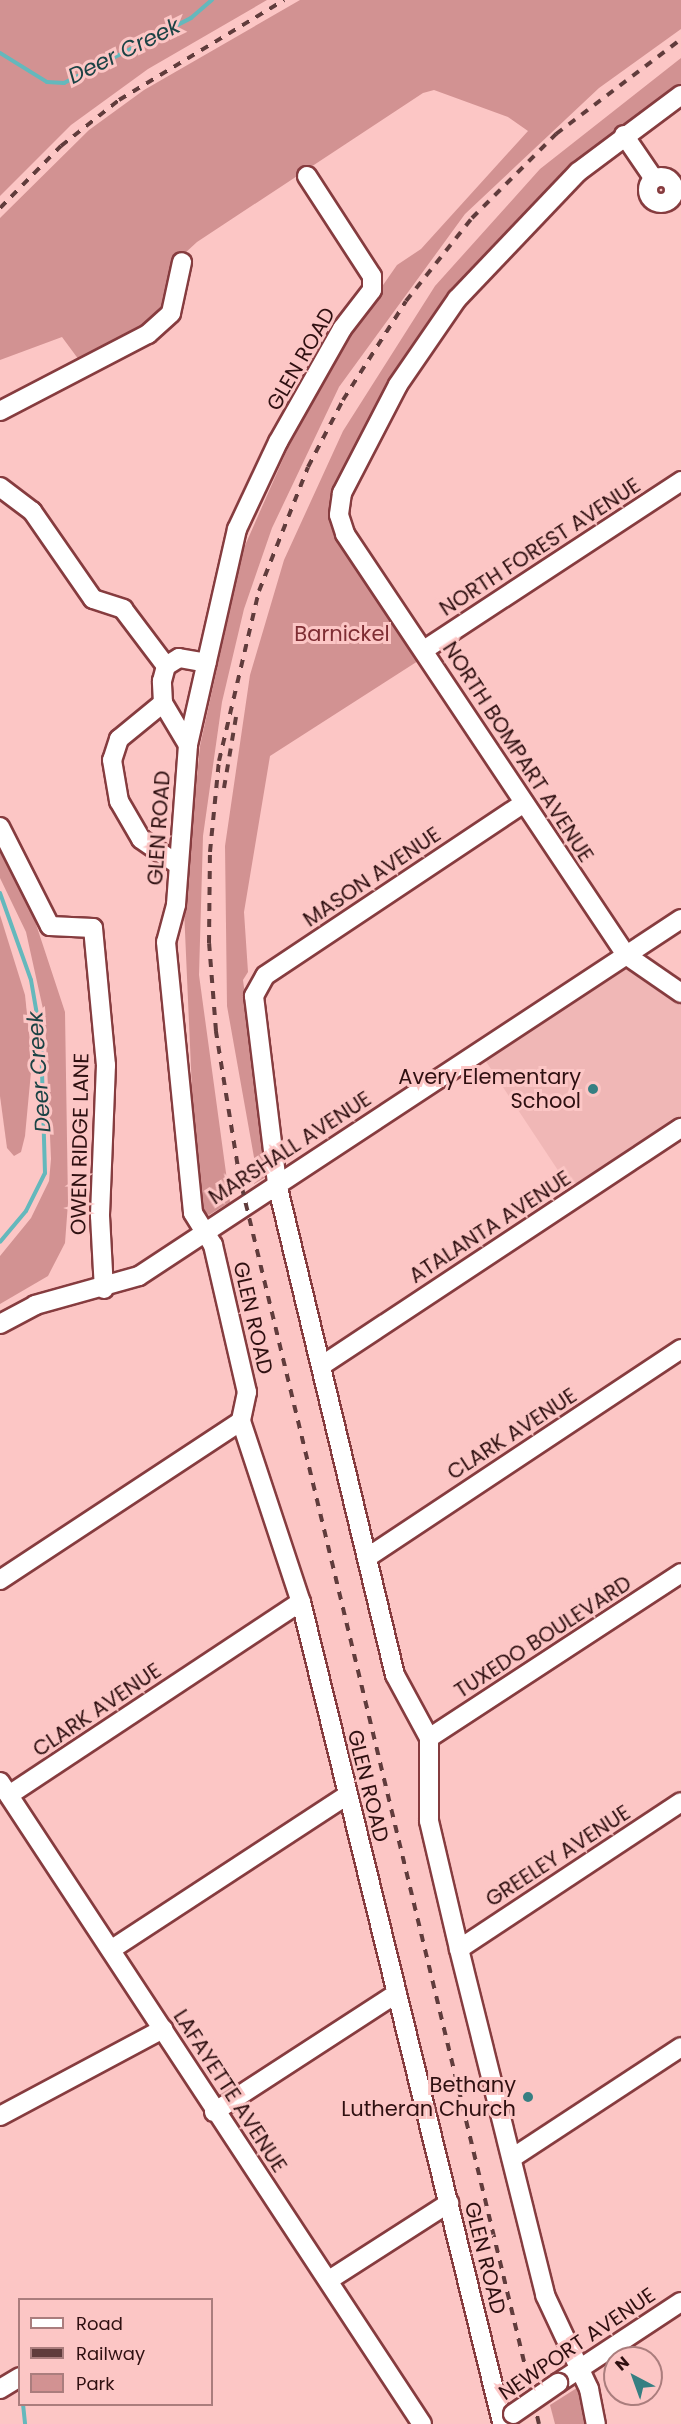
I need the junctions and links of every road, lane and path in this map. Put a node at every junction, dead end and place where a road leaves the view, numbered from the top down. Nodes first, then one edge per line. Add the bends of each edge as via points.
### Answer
1 (681, 95) edge
2 (624, 135) junction
3 (307, 176) dead end
4 (654, 179) dead end
5 (182, 262) dead end
6 (0, 411) edge
7 (681, 481) edge
8 (0, 487) edge
9 (424, 650) junction
10 (207, 663) junction
11 (166, 666) junction
12 (163, 703) junction
13 (188, 746) junction
14 (524, 803) junction
15 (0, 827) edge
16 (177, 864) junction
17 (681, 919) edge
18 (626, 955) junction
19 (681, 993) edge
20 (681, 1128) edge
21 (277, 1184) junction
22 (206, 1231) junction
23 (104, 1289) junction
24 (0, 1324) edge
25 (681, 1349) edge
26 (324, 1364) junction
27 (241, 1421) junction
28 (368, 1557) junction
29 (681, 1573) edge
30 (0, 1580) edge
31 (301, 1602) junction
32 (429, 1738) junction
33 (4, 1789) edge
34 (347, 1795) junction
35 (681, 1802) edge
36 (459, 1948) junction
37 (112, 1949) junction
38 (396, 1992) junction
39 (163, 2029) junction
40 (681, 2047) edge
41 (214, 2112) junction
42 (0, 2116) edge
43 (512, 2158) junction
44 (449, 2204) junction
45 (329, 2280) junction
46 (681, 2302) edge
47 (580, 2369) junction
48 (18, 2378) edge
49 (0, 2389) edge
50 (504, 2420) edge
51 (422, 2424) edge
52 (596, 2424) edge

1 - 2 street
2 - 4 street
2 - 9 street, NORTH BOMPART AVENUE via 541,207 458,299 398,385 342,494 339,515 345,534
3 - 10 street, GLEN ROAD via 372,276 372,290 342,329 278,442 237,529
5 - 6 street via 171,313 148,334
7 - 9 street, NORTH FOREST AVENUE
8 - 11 street via 32,511 93,599 123,609
9 - 14 street, NORTH BOMPART AVENUE
10 - 11 street via 179,658
10 - 13 street, GLEN ROAD
11 - 12 street
12 - 13 street
12 - 16 street via 119,739 112,760 119,801 141,839
13 - 16 street, GLEN ROAD
14 - 18 street, NORTH BOMPART AVENUE
14 - 21 street, MASON AVENUE via 265,976 254,996
15 - 23 street, OWEN RIDGE LANE via 50,926 93,928 106,1065 100,1216
16 - 22 street, GLEN ROAD via 176,904 166,942 184,1077 191,1201
17 - 18 street, MARSHALL AVENUE
18 - 19 street, NORTH BOMPART AVENUE
18 - 21 street, MARSHALL AVENUE
20 - 26 street, ATALANTA AVENUE
21 - 22 street, MARSHALL AVENUE
21 - 26 street
22 - 23 street, MARSHALL AVENUE via 130,1281
22 - 27 street, GLEN ROAD via 213,1245 247,1392
23 - 24 street, MARSHALL AVENUE via 35,1305
25 - 28 street, CLARK AVENUE
26 - 28 street
27 - 30 street
27 - 31 street, GLEN ROAD
28 - 32 street via 395,1675
29 - 32 street, TUXEDO BOULEVARD
31 - 33 street, CLARK AVENUE
31 - 34 street, GLEN ROAD
32 - 36 street via 429,1821
33 - 37 street, LAFAYETTE AVENUE
34 - 37 street
34 - 38 street, GLEN ROAD
35 - 36 street, GREELEY AVENUE
36 - 43 street
37 - 39 street, LAFAYETTE AVENUE
38 - 41 street
38 - 44 street, GLEN ROAD
39 - 41 street, LAFAYETTE AVENUE
39 - 42 street
40 - 43 street
41 - 45 street, LAFAYETTE AVENUE
43 - 47 street via 545,2295 560,2336
44 - 45 street
44 - 50 street, GLEN ROAD
45 - 51 street, LAFAYETTE AVENUE
46 - 47 street, NEWPORT AVENUE
47 - 50 street, NEWPORT AVENUE, bridge
47 - 52 street
48 - 49 street

